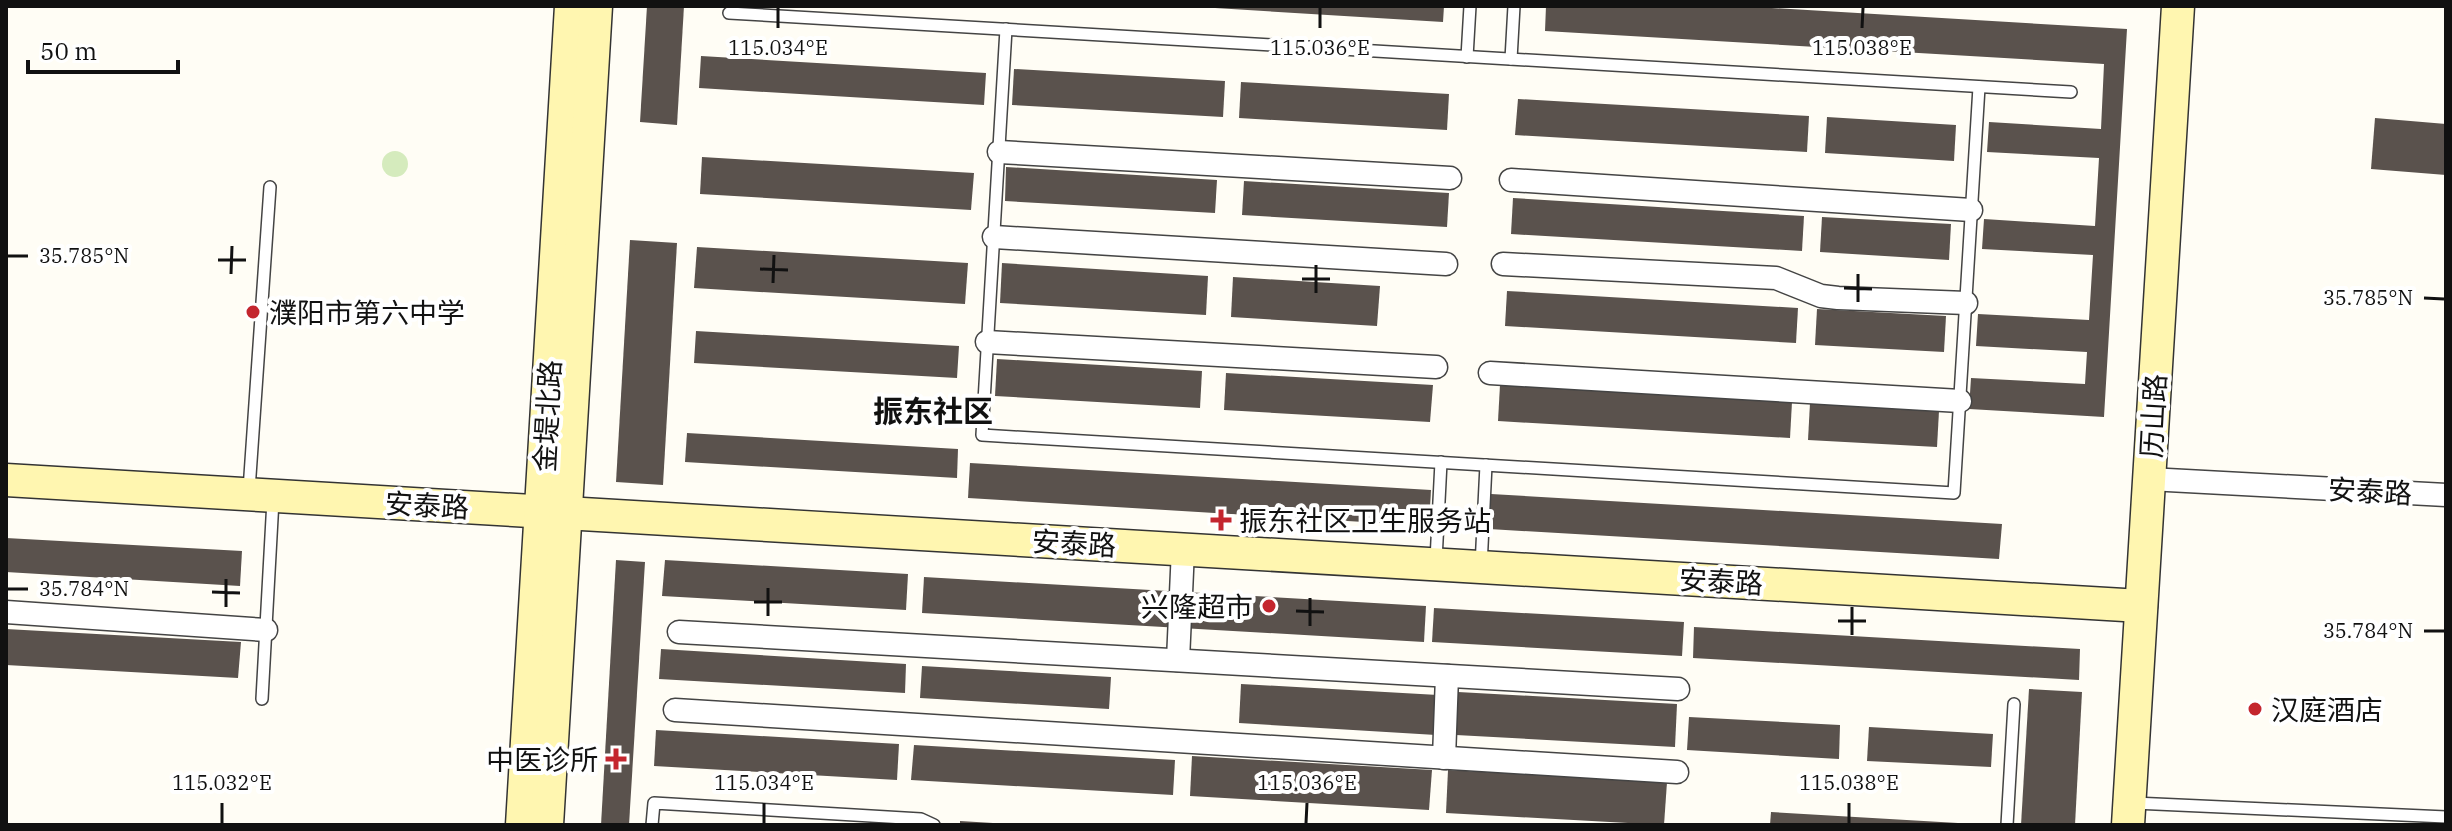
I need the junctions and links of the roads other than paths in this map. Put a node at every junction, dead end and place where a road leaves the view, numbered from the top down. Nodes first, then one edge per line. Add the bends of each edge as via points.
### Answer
1 (571, 6) edge
2 (596, 6) edge
3 (1470, 6) edge
4 (1514, 6) edge
5 (2178, 6) edge
6 (729, 13) dead end
7 (1006, 29) junction
8 (1467, 57) junction
9 (1511, 59) junction
10 (1979, 87) junction
11 (2071, 92) dead end
12 (999, 152) junction
13 (1450, 178) dead end
14 (1511, 180) dead end
15 (270, 187) dead end
16 (1971, 210) junction
17 (994, 237) junction
18 (1446, 264) dead end
19 (1503, 264) dead end
20 (1966, 303) junction
21 (987, 342) junction
22 (1436, 367) dead end
23 (1490, 373) dead end
24 (1960, 401) junction
25 (1441, 462) junction
26 (1486, 465) junction
27 (2149, 479) junction
28 (6, 480) edge
29 (261, 495) junction
30 (2446, 495) edge
31 (554, 512) junction
32 (1183, 549) junction
33 (1436, 564) junction
34 (1481, 567) junction
35 (2141, 606) junction
36 (6, 612) edge
37 (266, 630) junction
38 (679, 632) dead end
39 (1178, 660) junction
40 (1447, 676) junction
41 (1678, 689) dead end
42 (262, 699) dead end
43 (2014, 704) dead end
44 (675, 710) dead end
45 (1444, 758) junction
46 (1677, 772) dead end
47 (2128, 814) edge
48 (2446, 817) edge
49 (522, 825) edge
50 (547, 825) edge
51 (652, 825) edge
52 (934, 825) edge
53 (2007, 825) edge

1 - 31 street, 金堤北路
2 - 31 street, 金堤北路
3 - 8 lane
4 - 9 lane
5 - 27 street, 历山路
6 - 7 lane
7 - 8 lane
7 - 12 lane
8 - 9 lane
9 - 10 lane
10 - 11 lane
10 - 16 lane
12 - 13 street
12 - 17 lane
14 - 16 street
15 - 29 lane
16 - 20 lane
17 - 18 street
17 - 21 lane
19 - 20 street via 1776,278 1821,296
20 - 24 lane
21 - 22 street
21 - 25 lane via 982,435
23 - 24 street
24 - 26 lane via 1954,493
25 - 26 lane
25 - 33 lane
26 - 34 lane
27 - 30 street, 安泰路
27 - 35 street, 历山路
28 - 29 street, 安泰路
29 - 31 street, 安泰路
29 - 37 lane
31 - 32 street, 安泰路
31 - 49 street, 金堤北路
31 - 50 street, 金堤北路
32 - 33 street, 安泰路
32 - 39 street
33 - 34 street, 安泰路
34 - 35 street, 安泰路
35 - 47 street, 历山路
36 - 37 street
37 - 42 lane
38 - 39 street
39 - 40 street
40 - 41 street
40 - 45 street
43 - 53 lane
44 - 45 street
45 - 46 street
47 - 48 lane
51 - 52 lane via 654,803 921,819

